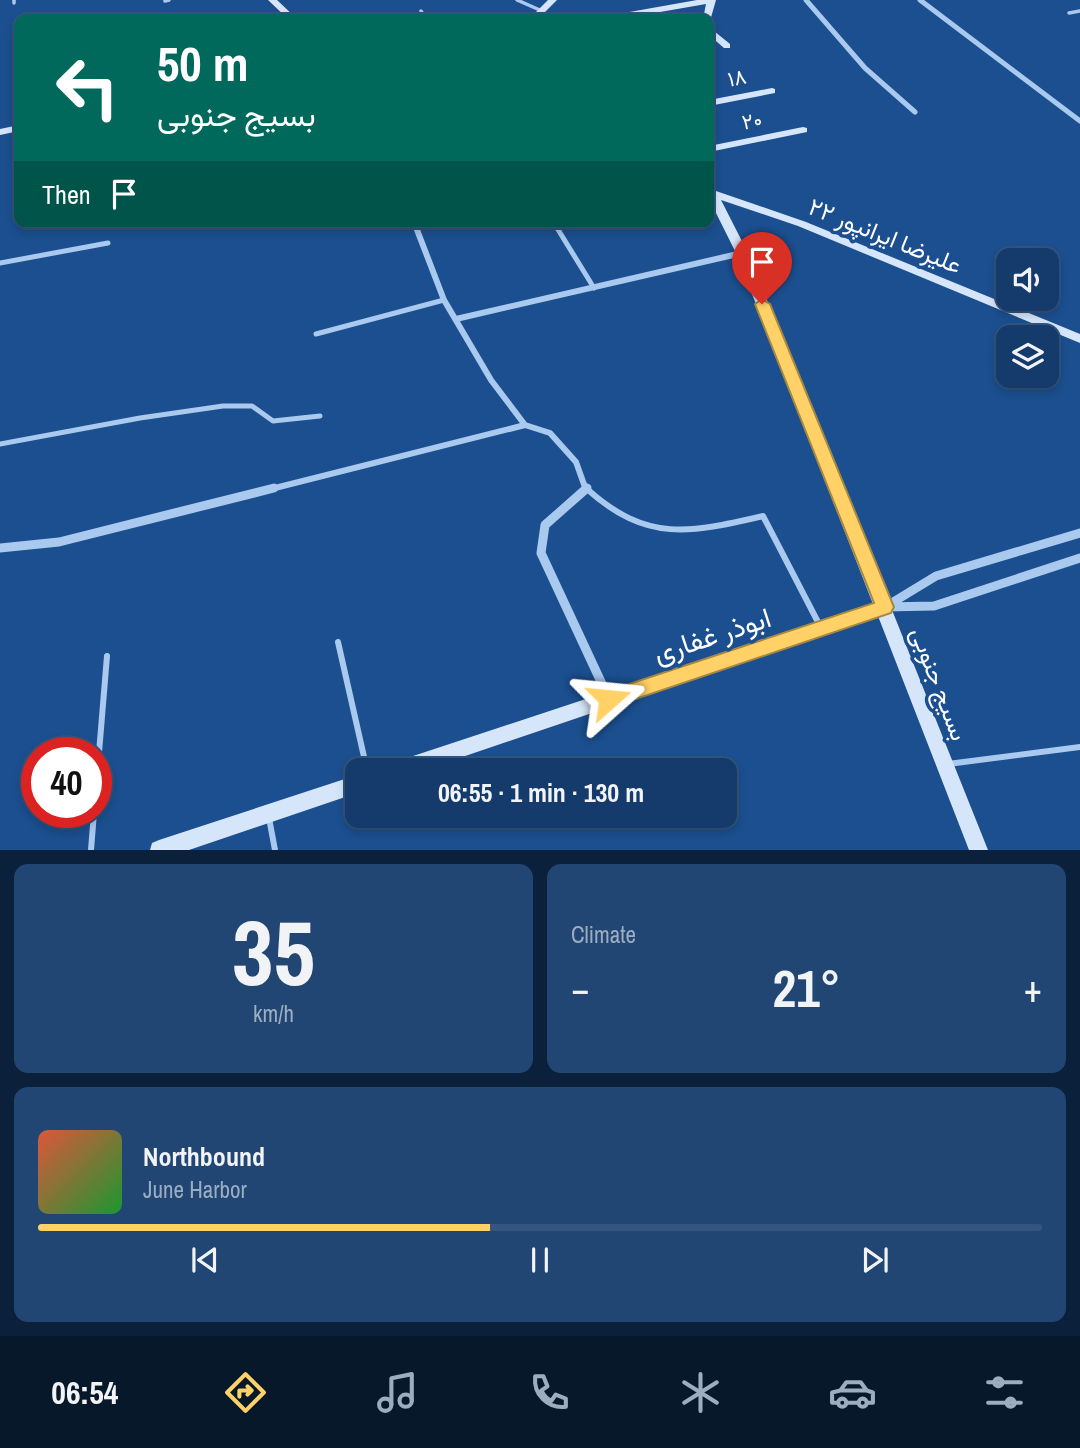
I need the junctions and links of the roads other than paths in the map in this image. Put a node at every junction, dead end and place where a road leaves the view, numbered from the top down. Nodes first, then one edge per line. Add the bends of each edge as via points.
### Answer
1 (272, 0) edge
2 (517, 0) edge
3 (553, 0) edge
4 (711, 0) edge
5 (806, 0) edge
6 (920, 0) edge
7 (421, 10) dead end
8 (660, 10) edge
9 (541, 11) junction
10 (1080, 11) edge
11 (1069, 13) dead end
12 (287, 14) edge
13 (423, 14) edge
14 (538, 14) edge
15 (714, 34) edge
16 (727, 46) dead end
17 (772, 91) dead end
18 (714, 102) edge
19 (915, 112) dead end
20 (1080, 121) edge
21 (803, 130) dead end
22 (714, 148) edge
23 (714, 191) edge
24 (714, 198) edge
25 (416, 228) edge
26 (557, 228) edge
27 (108, 243) dead end
28 (742, 253) junction
29 (0, 263) edge
30 (594, 288) junction
31 (444, 300) junction
32 (456, 319) junction
33 (316, 334) dead end
34 (1080, 339) edge
35 (320, 416) dead end
36 (525, 425) junction
37 (0, 444) edge
38 (587, 489) junction
39 (1080, 533) edge
40 (0, 548) edge
41 (1080, 558) edge
42 (885, 607) junction
43 (822, 628) junction
44 (338, 642) dead end
45 (107, 656) dead end
46 (609, 699) junction
47 (100, 737) edge
48 (1080, 747) edge
49 (364, 758) edge
50 (434, 758) edge
51 (946, 764) junction
52 (345, 788) edge
53 (268, 813) junction
54 (93, 828) edge
55 (91, 849) edge
56 (159, 849) edge
57 (275, 849) edge
58 (979, 849) edge

1 - 12 street
2 - 9 lane
3 - 9 street
4 - 8 street
5 - 19 street via 865,68
6 - 20 street
7 - 13 lane
9 - 14 street
10 - 11 lane
15 - 16 street
17 - 18 street, ۱۸
21 - 22 street, ۲۰
23 - 34 street, علیرضا ایرانپور ۲۲
24 - 28 street, بسیج جنوبی
25 - 31 street
26 - 30 lane
27 - 29 lane
28 - 30 street
28 - 42 street, بسیج جنوبی
30 - 32 street
31 - 32 street
31 - 33 lane
32 - 36 street via 491,380
35 - 37 lane via 272,421 252,406 223,406
36 - 38 street via 550,433 576,461
36 - 40 street via 59,542
38 - 43 lane via 620,515 653,530 704,529 763,516
38 - 46 street via 545,525 541,553
39 - 42 street via 936,576
41 - 42 street via 934,606
42 - 43 street, ابوذر غفاری
42 - 51 street, بسیج جنوبی
43 - 46 street, ابوذر غفاری
44 - 49 lane
45 - 47 lane
46 - 50 street, ابوذر غفاری
48 - 51 lane
51 - 58 street, بسیج جنوبی
52 - 53 street
53 - 56 street
53 - 57 lane
54 - 55 lane

